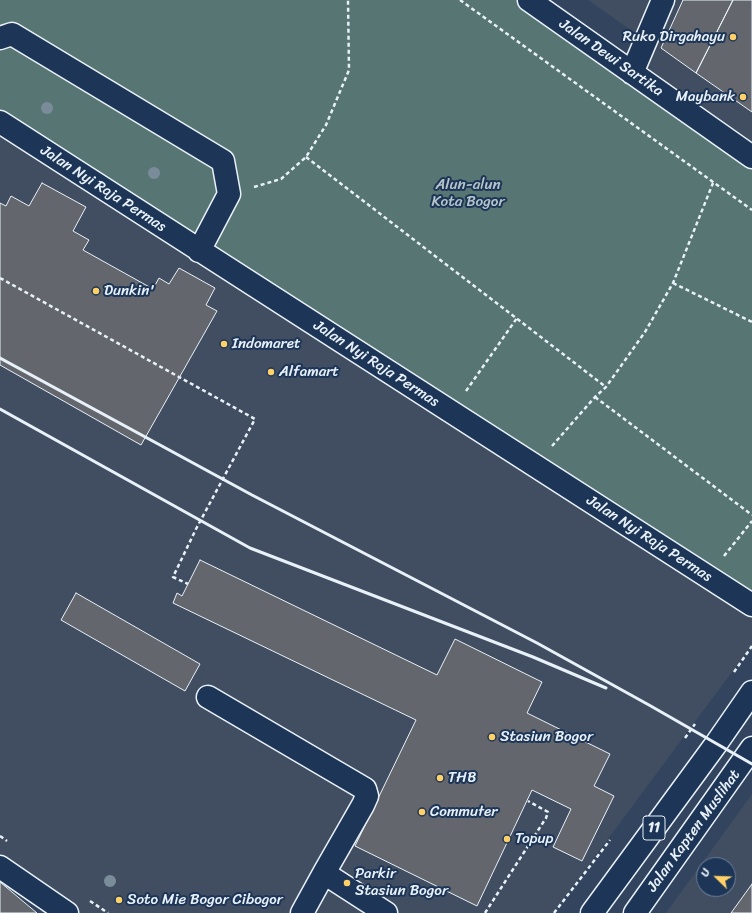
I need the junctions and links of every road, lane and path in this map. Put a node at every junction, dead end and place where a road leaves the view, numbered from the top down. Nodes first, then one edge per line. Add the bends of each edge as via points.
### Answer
1 (348, 0) edge
2 (460, 0) edge
3 (529, 0) edge
4 (663, 0) edge
5 (0, 38) edge
6 (632, 73) junction
7 (0, 122) edge
8 (306, 157) junction
9 (752, 157) edge
10 (713, 183) junction
11 (229, 194) junction
12 (752, 210) edge
13 (199, 251) junction
14 (0, 278) edge
15 (673, 283) junction
16 (517, 318) junction
17 (752, 322) edge
18 (606, 387) junction
19 (595, 397) junction
20 (451, 412) junction
21 (534, 465) junction
22 (752, 516) edge
23 (752, 521) edge
24 (707, 577) junction
25 (188, 584) dead end
26 (752, 605) edge
27 (752, 692) edge
28 (208, 697) dead end
29 (752, 748) edge
30 (528, 801) dead end
31 (612, 838) dead end
32 (0, 867) edge
33 (324, 873) junction
34 (66, 913) edge
35 (302, 913) edge
36 (386, 913) edge
37 (485, 913) edge
38 (554, 913) edge
39 (592, 913) edge
40 (635, 913) edge

1 - 8 path via 350,70 326,124
2 - 10 path
3 - 6 street, Jalan Dewi Sartika
4 - 6 street
5 - 11 street via 12,34 223,161
6 - 9 street, Jalan Dewi Sartika
7 - 13 street, Jalan Nyi Raja Permas
8 - 11 path via 281,179
8 - 16 path
10 - 12 path
10 - 15 path
11 - 13 street
13 - 20 street, Jalan Nyi Raja Permas
14 - 25 path via 256,419 196,529 174,577
15 - 17 path
15 - 18 path via 645,332
16 - 18 path
16 - 20 path
18 - 19 path
19 - 21 path
19 - 22 path
20 - 21 street, Jalan Nyi Raja Permas
21 - 24 street, Jalan Nyi Raja Permas
23 - 24 path
24 - 26 street, Jalan Nyi Raja Permas
27 - 39 street, 11
28 - 33 street via 365,789 367,796 363,805
29 - 40 street, Jalan Kapten Muslihat / 11
30 - 37 path via 548,812 546,818
31 - 38 path
32 - 34 street
33 - 35 street
33 - 36 street

